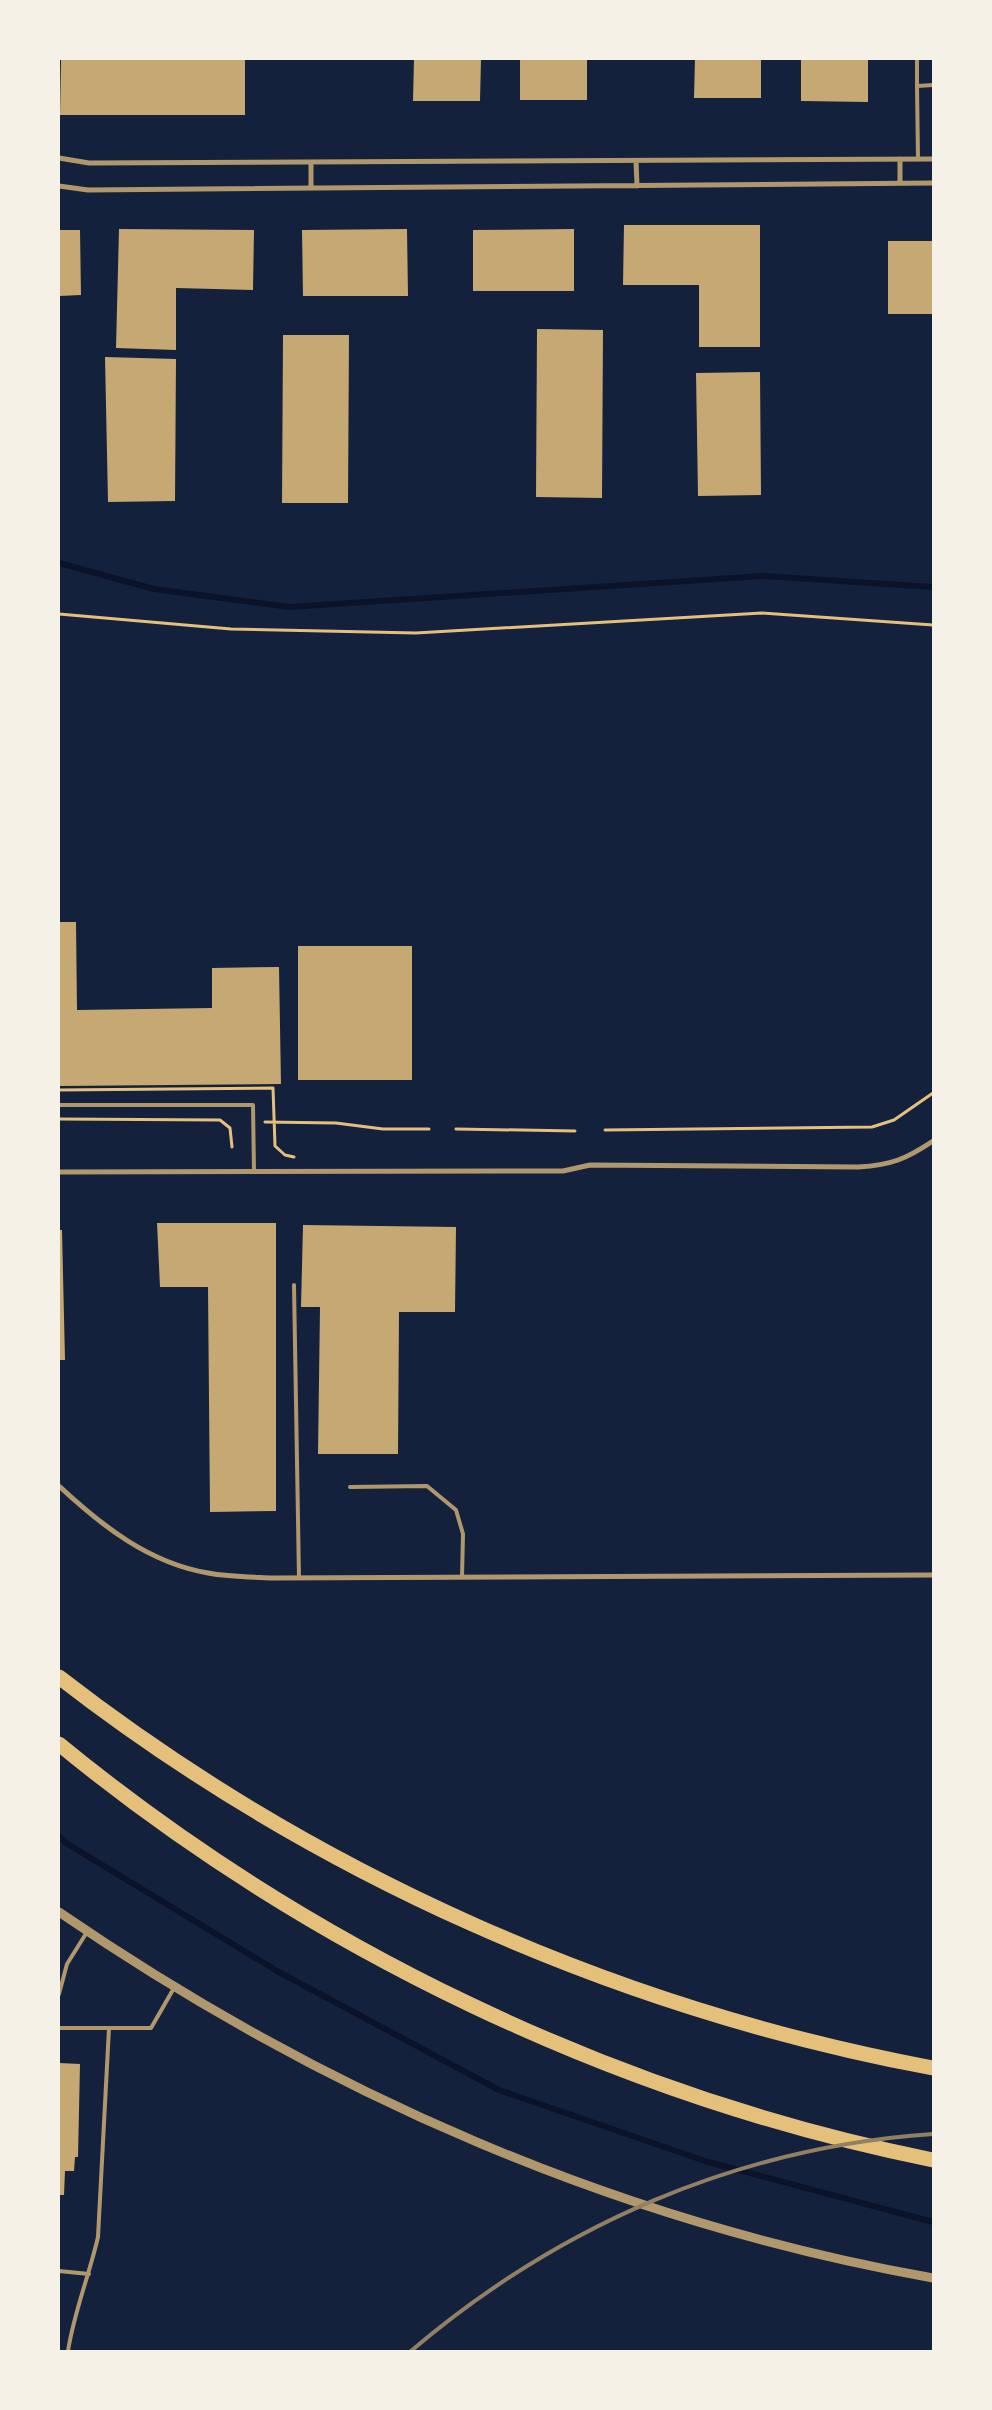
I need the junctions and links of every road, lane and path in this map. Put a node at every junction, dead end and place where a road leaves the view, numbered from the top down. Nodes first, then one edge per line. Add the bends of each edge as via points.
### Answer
1 (916, 59) edge
2 (917, 86) junction
3 (933, 86) edge
4 (59, 158) edge
5 (918, 159) junction
6 (933, 159) edge
7 (900, 160) junction
8 (636, 161) junction
9 (311, 162) junction
10 (900, 183) junction
11 (933, 183) edge
12 (59, 186) edge
13 (637, 186) junction
14 (311, 188) junction
15 (59, 614) edge
16 (933, 625) edge
17 (59, 1090) edge
18 (933, 1093) edge
19 (59, 1105) edge
20 (59, 1119) edge
21 (273, 1122) junction
22 (429, 1128) dead end
23 (456, 1129) dead end
24 (605, 1130) dead end
25 (575, 1131) dead end
26 (933, 1141) edge
27 (232, 1148) dead end
28 (294, 1157) dead end
29 (59, 1172) edge
30 (254, 1172) junction
31 (294, 1285) dead end
32 (59, 1486) edge
33 (350, 1487) dead end
34 (933, 1574) edge
35 (462, 1577) junction
36 (299, 1578) junction
37 (59, 1677) edge
38 (59, 1744) edge
39 (59, 1912) edge
40 (87, 1932) junction
41 (174, 1988) junction
42 (59, 1994) edge
43 (59, 2028) edge
44 (108, 2028) junction
45 (933, 2068) edge
46 (933, 2160) edge
47 (59, 2271) edge
48 (89, 2274) junction
49 (933, 2278) edge
50 (68, 2351) edge

1 - 2 lane
2 - 3 lane
2 - 5 lane
4 - 9 street via 89,163
5 - 6 street
5 - 7 street
7 - 8 street
7 - 10 street
8 - 9 street
8 - 13 street
9 - 14 street
10 - 11 street
10 - 13 street
12 - 14 street via 88,190
13 - 14 street
15 - 16 path via 231,629 416,633 762,613
17 - 21 path via 273,1088
18 - 24 path via 894,1120 872,1128
19 - 30 lane via 253,1105
20 - 27 path via 220,1120 230,1128
21 - 22 path via 336,1123 383,1130
21 - 28 path via 275,1146 285,1155
23 - 25 path
26 - 30 street via 910,1157 883,1165 590,1165 563,1171
29 - 30 street
31 - 36 lane
32 - 36 street via 118,1535 180,1567 229,1576
33 - 35 lane via 427,1486 456,1510 463,1534
34 - 35 street
35 - 36 street
37 - 45 highway via 166,1754 295,1833 400,1890 486,1930 598,1975 718,2015 817,2043
38 - 46 highway via 169,1828 250,1881 327,1928 467,2002 594,2057 705,2098 813,2131
39 - 40 street
40 - 41 street
40 - 42 lane via 67,1964
41 - 44 lane via 151,2028
41 - 49 street via 252,2034 337,2078 456,2135 560,2176 672,2214 770,2242
43 - 44 lane
44 - 48 lane via 100,2213
47 - 48 lane
48 - 50 lane via 75,2314

